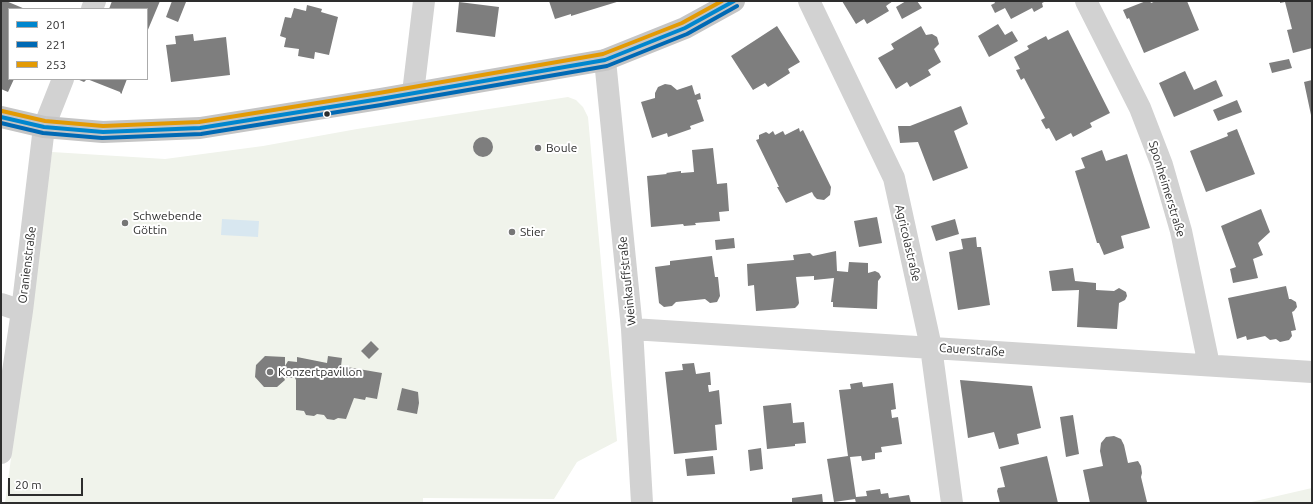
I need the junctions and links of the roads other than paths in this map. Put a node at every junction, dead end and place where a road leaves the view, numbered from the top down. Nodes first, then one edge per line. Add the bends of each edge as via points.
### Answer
1 (424, 1) edge
2 (734, 1) edge
3 (809, 1) edge
4 (1086, 1) edge
5 (605, 60) junction
6 (63, 80) edge
7 (413, 93) junction
8 (1, 117) edge
9 (44, 127) junction
10 (1, 304) edge
11 (22, 311) junction
12 (632, 329) junction
13 (931, 347) junction
14 (1209, 366) junction
15 (1312, 372) edge
16 (1, 453) edge
17 (642, 503) edge
18 (952, 503) edge

1 - 7 street
2 - 5 main road via 685,28
3 - 13 street, Agricolastraße via 894,178
4 - 14 street, Sponheimerstraße via 1140,108 1162,164 1181,231
5 - 7 main road
5 - 12 street, Weinkauffstraße
6 - 9 street, Oranienstraße
7 - 9 main road via 200,128 103,132
8 - 9 main road
9 - 11 street, Oranienstraße
10 - 11 street
11 - 16 street, Oranienstraße
12 - 13 street, Cauerstraße
12 - 17 street, Weinkauffstraße
13 - 14 street, Cauerstraße
13 - 18 street, Agricolastraße
14 - 15 street, Cauerstraße

